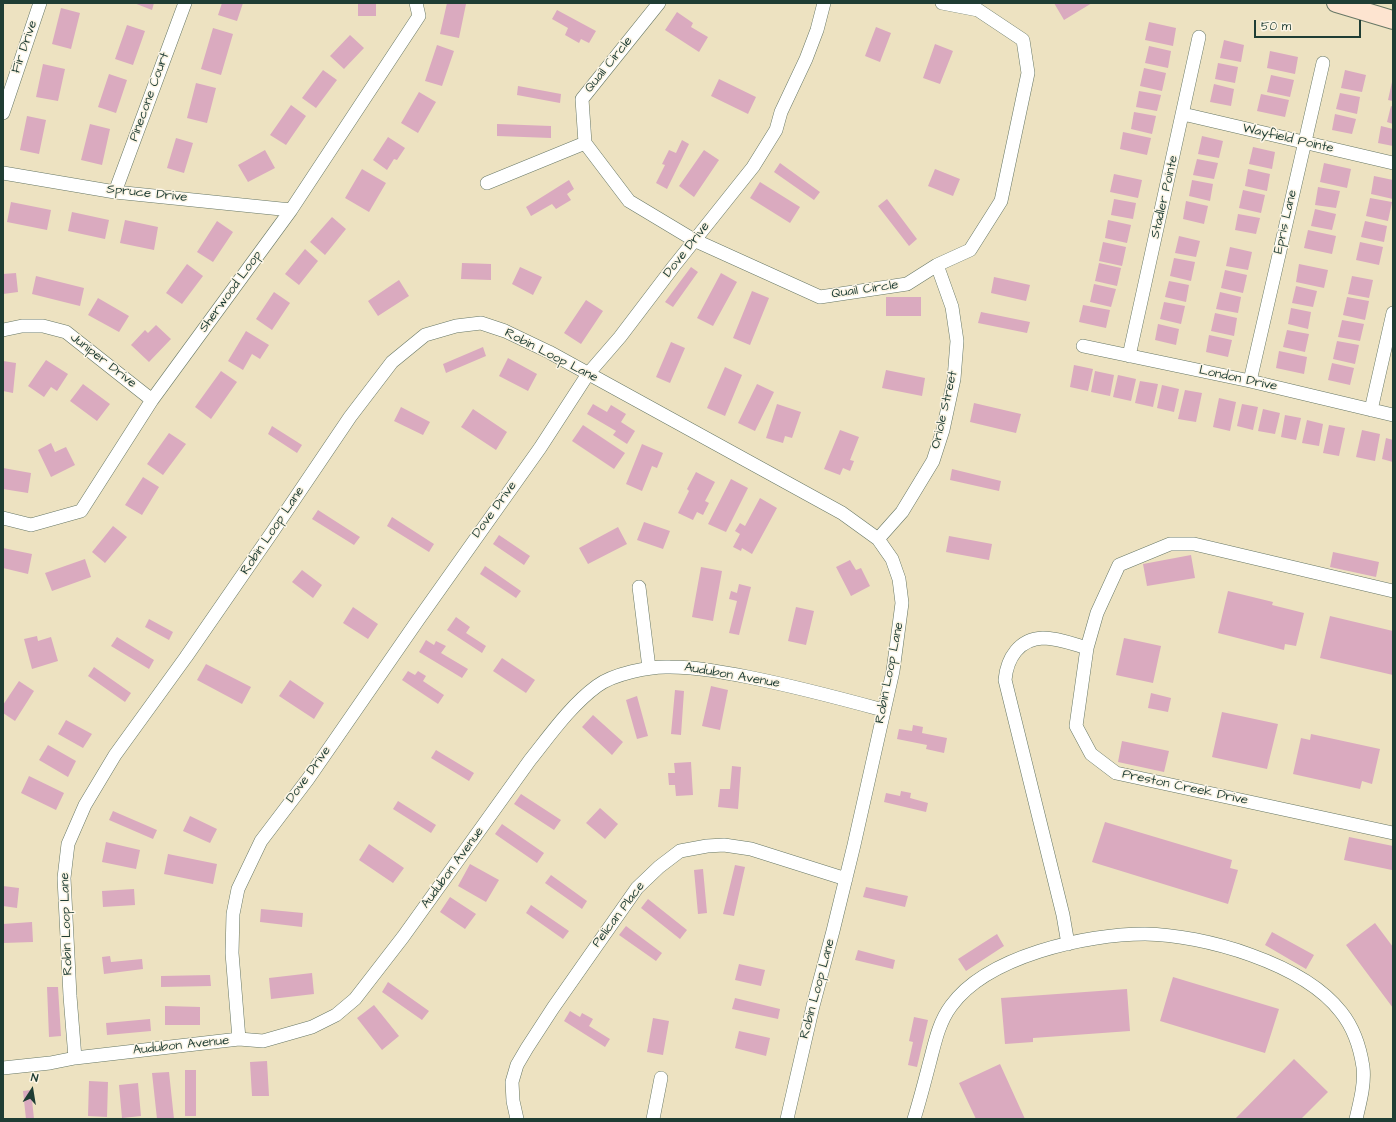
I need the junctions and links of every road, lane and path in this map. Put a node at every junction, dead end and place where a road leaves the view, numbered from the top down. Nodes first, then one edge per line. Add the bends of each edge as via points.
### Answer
1 (40, 3) edge
2 (185, 3) edge
3 (416, 3) edge
4 (659, 3) edge
5 (824, 3) edge
6 (942, 3) edge
7 (1336, 3) edge
8 (1393, 20) edge
9 (1199, 37) dead end
10 (1323, 63) dead end
11 (3, 113) edge
12 (1183, 114) junction
13 (585, 143) junction
14 (1304, 143) junction
15 (1393, 163) edge
16 (3, 173) edge
17 (487, 183) dead end
18 (115, 192) junction
19 (291, 210) junction
20 (694, 240) junction
21 (937, 265) junction
22 (1393, 313) edge
23 (3, 330) edge
24 (1083, 346) dead end
25 (1129, 356) junction
26 (588, 374) junction
27 (1250, 381) junction
28 (152, 400) junction
29 (1371, 410) junction
30 (1393, 415) edge
31 (3, 518) edge
32 (878, 539) junction
33 (639, 587) dead end
34 (1393, 591) edge
35 (1087, 648) junction
36 (649, 668) junction
37 (883, 710) junction
38 (1393, 833) edge
39 (846, 879) junction
40 (1068, 944) junction
41 (239, 1039) junction
42 (75, 1058) junction
43 (3, 1068) edge
44 (661, 1078) dead end
45 (517, 1119) edge
46 (653, 1119) edge
47 (787, 1119) edge
48 (914, 1119) edge
49 (1356, 1119) edge

1 - 11 street, Fir Drive
2 - 18 street, Pinecone Court
3 - 19 street, Sherwood Loop via 419,16
4 - 13 street, Quail Circle via 582,99
5 - 20 street, Dove Drive via 817,30 781,112 776,130 753,167
6 - 21 street, Quail Circle via 978,10 1023,40 1028,73 1001,201 970,250
7 - 8 street
9 - 12 street, Stadler Pointe
10 - 14 street, Epris Lane
12 - 14 street, Wayfield Pointe
12 - 25 street, Stadler Pointe
13 - 17 street
13 - 20 street, Quail Circle via 629,201
14 - 15 street, Wayfield Pointe
14 - 27 street, Epris Lane
16 - 18 street, Spruce Drive
18 - 19 street, Spruce Drive
19 - 28 street, Sherwood Loop
20 - 21 street, Quail Circle via 820,297 908,284
20 - 26 street, Dove Drive via 620,337
21 - 32 street, Oriole Street via 952,307 957,340 954,379 933,461 902,512
22 - 29 street
23 - 28 street, Juniper Drive via 22,326 43,326 66,332
24 - 25 street, London Drive
25 - 27 street, London Drive
26 - 32 street, Robin Loop Lane via 842,513
26 - 41 street, Dove Drive via 540,448 308,779 261,841 238,889 233,914 232,953
26 - 42 street, Robin Loop Lane via 505,331 480,323 456,326 425,335 392,362 350,417 186,657 115,755 85,805 68,844 64,878
27 - 29 street, London Drive
28 - 31 street, Sherwood Loop via 82,511 31,525
29 - 30 street, London Drive
32 - 37 street, Robin Loop Lane via 892,559 899,580 902,603 893,671
33 - 36 street
34 - 35 street, Preston Creek Drive via 1194,544 1170,544 1119,565 1097,612
35 - 38 street, Preston Creek Drive via 1076,726 1091,754 1116,773
35 - 40 street via 1043,638 1030,641 1016,650 1010,658 1004,680
36 - 37 street, Audubon Avenue via 670,666 710,670 767,681
36 - 41 street, Audubon Avenue via 610,678 581,700 557,726 355,999 312,1028 263,1041
37 - 39 street, Robin Loop Lane
39 - 45 street, Pelican Place via 751,849 724,845 680,851 637,888 527,1048 517,1065 512,1082
39 - 47 street, Robin Loop Lane
40 - 48 street via 1005,965 970,985 950,1006 938,1030
40 - 49 street via 1126,935 1181,938 1243,952 1274,964 1306,982 1341,1012 1356,1039 1363,1079
41 - 42 street, Audubon Avenue
42 - 43 street, Audubon Avenue
44 - 46 street

